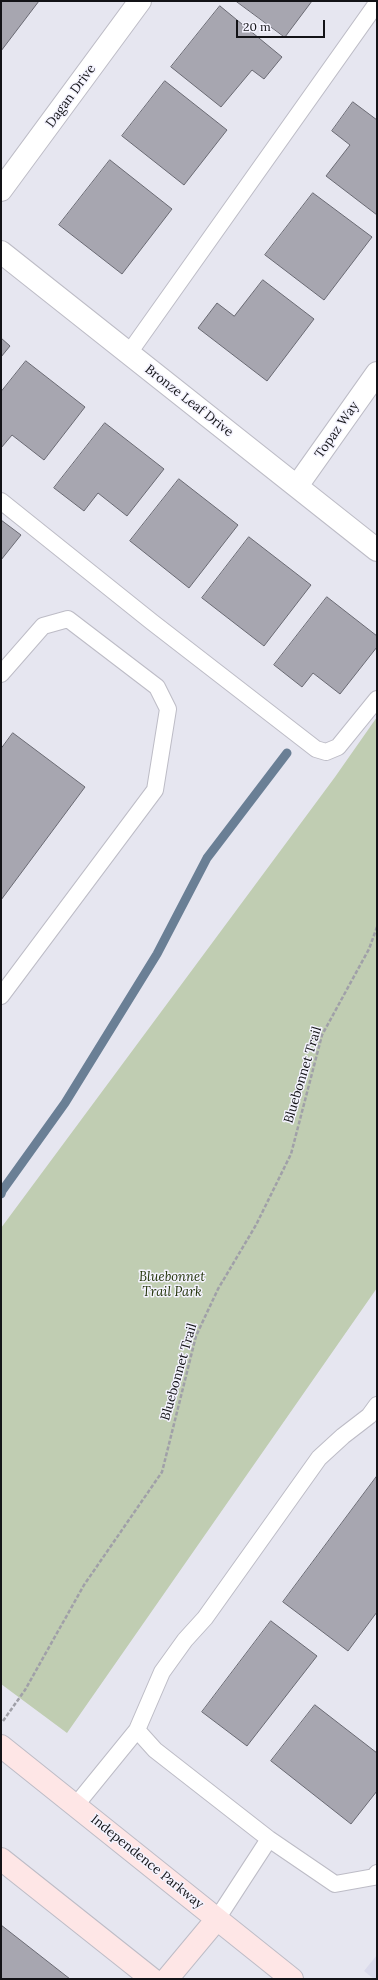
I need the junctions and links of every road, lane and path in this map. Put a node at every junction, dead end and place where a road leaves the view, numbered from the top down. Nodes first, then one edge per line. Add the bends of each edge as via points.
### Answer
1 (140, 1) edge
2 (377, 3) edge
3 (1, 190) edge
4 (1, 252) edge
5 (129, 353) junction
6 (377, 373) edge
7 (297, 486) junction
8 (1, 501) edge
9 (377, 550) edge
10 (1, 674) edge
11 (377, 699) edge
12 (377, 927) edge
13 (1, 996) edge
14 (377, 1405) edge
15 (5, 1717) dead end
16 (137, 1730) junction
17 (1, 1746) edge
18 (76, 1806) junction
19 (269, 1839) junction
20 (1, 1859) edge
21 (377, 1873) edge
22 (217, 1918) junction
23 (152, 1979) edge
24 (167, 1979) edge
25 (292, 1979) edge

1 - 3 street, Dagan Drive
2 - 5 lane
4 - 5 street, Bronze Leaf Drive
5 - 7 street, Bronze Leaf Drive
6 - 7 street, Topaz Way
7 - 9 street, Bronze Leaf Drive
8 - 11 lane via 320,751 332,751 338,747
10 - 13 lane via 43,626 68,619 157,687 168,709 155,790
12 - 15 path, Bluebonnet Trail via 369,949 322,1035 291,1154 256,1225 218,1289 196,1336 162,1472 84,1585 25,1690
14 - 16 lane via 369,1416 319,1458 205,1618 162,1672
16 - 18 lane
16 - 19 lane via 155,1750
17 - 18 main road, Independence Parkway
18 - 22 main road, Independence Parkway
19 - 21 lane via 335,1884 374,1877
19 - 22 lane
20 - 23 main road
22 - 24 main road
22 - 25 main road, Independence Parkway

